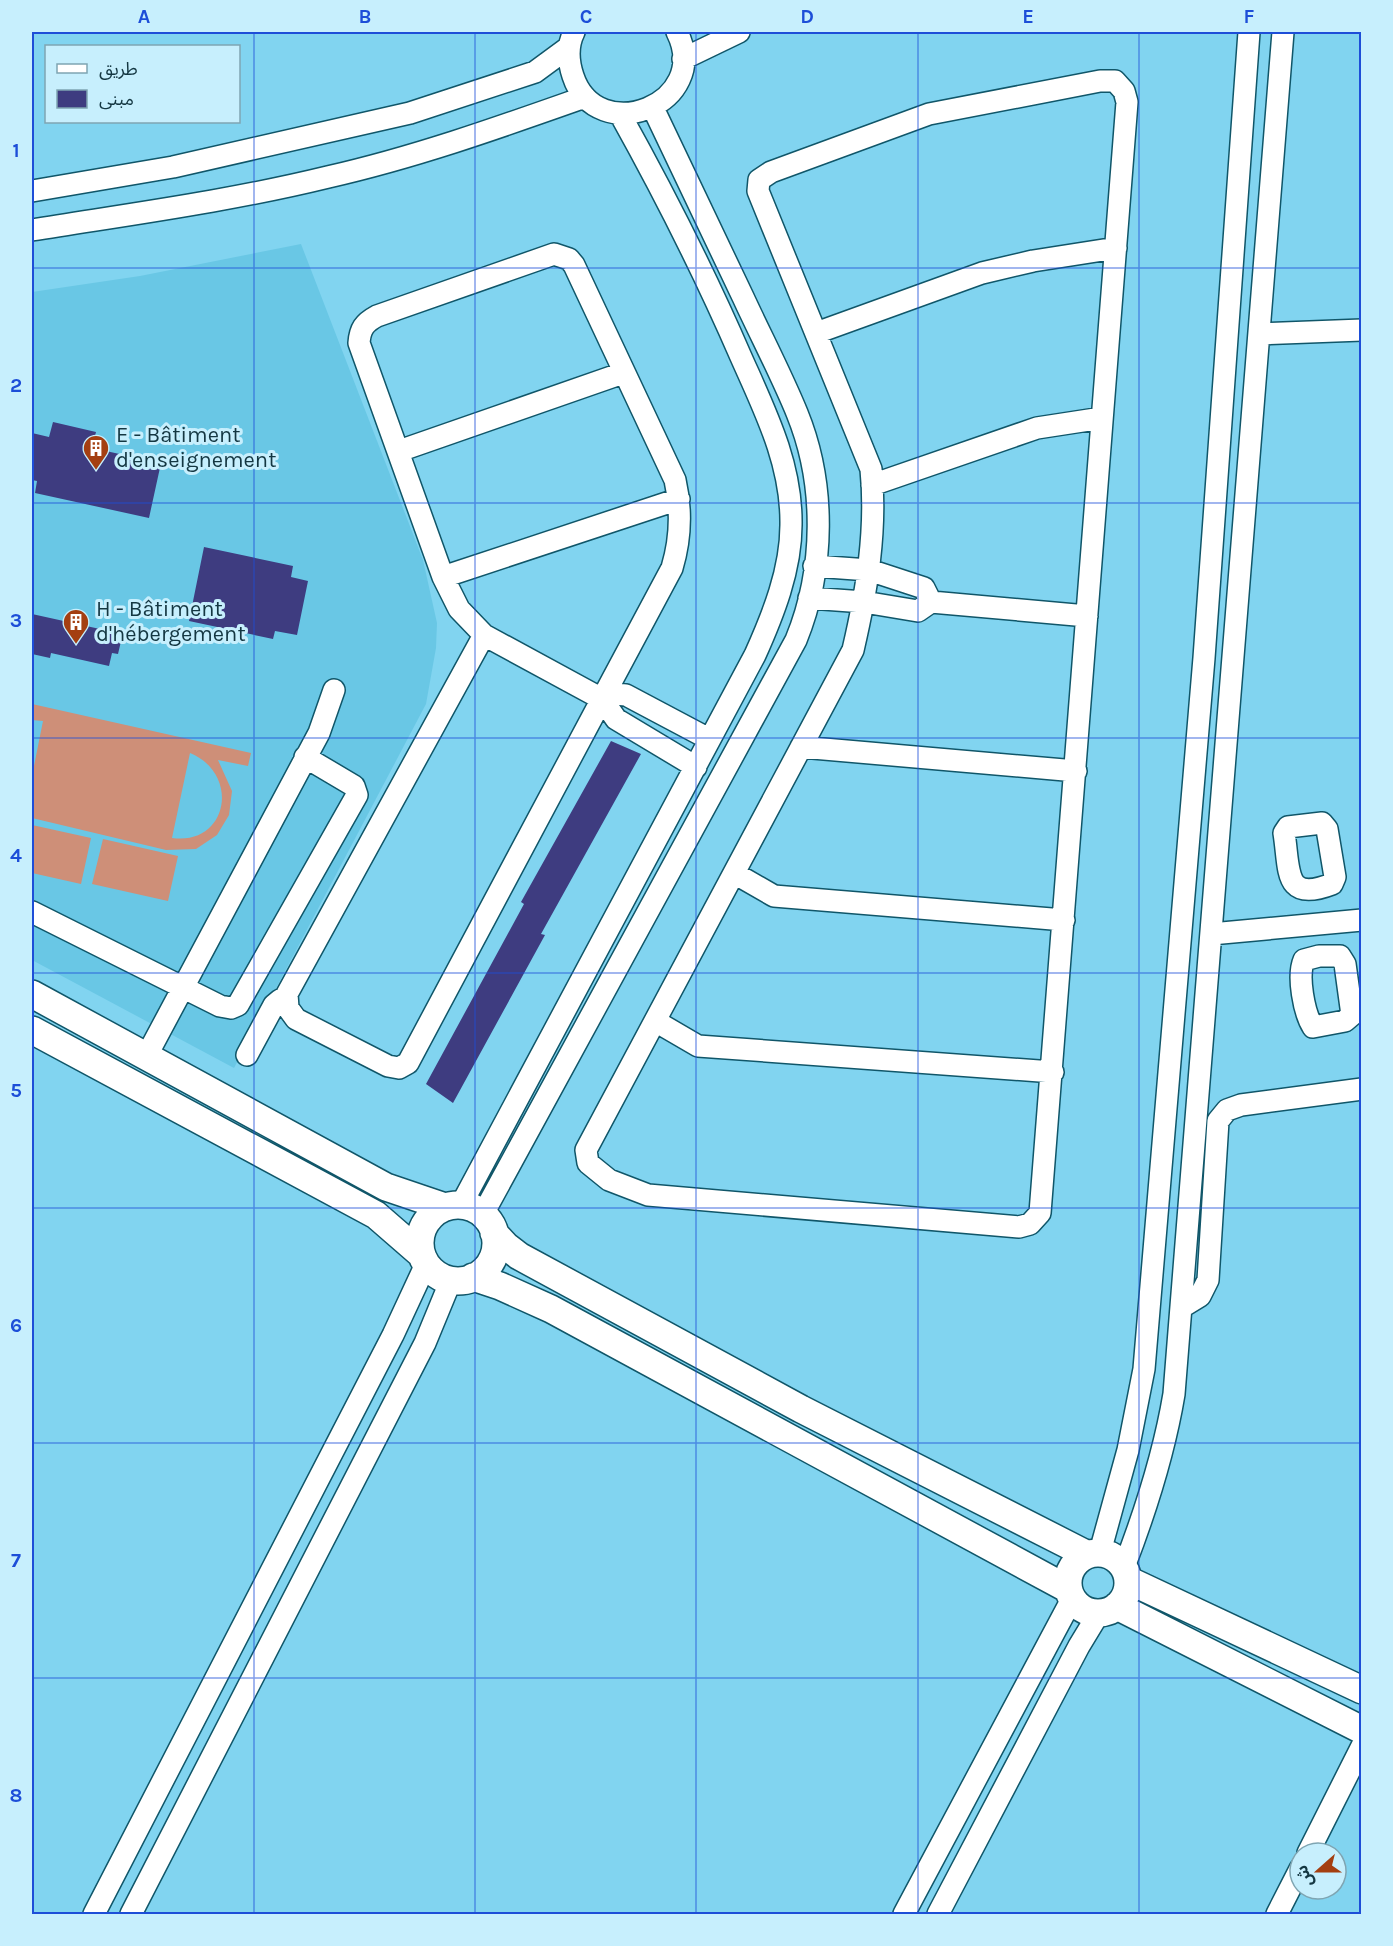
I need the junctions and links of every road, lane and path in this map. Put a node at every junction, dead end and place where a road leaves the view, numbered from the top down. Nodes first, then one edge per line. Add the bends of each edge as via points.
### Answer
1 (677, 32) edge
2 (739, 32) edge
3 (1249, 32) edge
4 (1283, 32) edge
5 (572, 39) edge
6 (683, 59) junction
7 (585, 97) junction
8 (653, 108) junction
9 (620, 114) junction
10 (32, 191) edge
11 (32, 230) edge
12 (1116, 248) junction
13 (1362, 330) edge
14 (816, 333) junction
15 (1260, 334) junction
16 (623, 373) junction
17 (779, 375) junction
18 (754, 387) junction
19 (1102, 418) junction
20 (399, 451) junction
21 (872, 485) junction
22 (679, 499) junction
23 (814, 566) junction
24 (869, 570) junction
25 (443, 577) junction
26 (809, 598) junction
27 (864, 602) junction
28 (931, 602) junction
29 (1088, 616) junction
30 (484, 634) junction
31 (334, 690) dead end
32 (602, 699) junction
33 (709, 739) junction
34 (801, 747) junction
35 (305, 757) junction
36 (696, 767) junction
37 (1076, 771) junction
38 (734, 873) junction
39 (1311, 892) dead end
40 (32, 912) edge
41 (1064, 920) junction
42 (1362, 920) edge
43 (1315, 925) junction
44 (1211, 934) junction
45 (1318, 956) dead end
46 (594, 958) junction
47 (615, 973) junction
48 (180, 988) junction
49 (32, 994) edge
50 (287, 1001) junction
51 (655, 1021) junction
52 (32, 1030) edge
53 (247, 1054) dead end
54 (147, 1055) junction
55 (1053, 1072) junction
56 (1362, 1089) edge
57 (470, 1215) junction
58 (424, 1259) junction
59 (462, 1279) junction
60 (1182, 1307) junction
61 (316, 1486) junction
62 (343, 1501) junction
63 (1093, 1553) junction
64 (1126, 1574) junction
65 (1070, 1594) junction
66 (1108, 1610) junction
67 (1362, 1690) edge
68 (1362, 1730) edge
69 (1362, 1746) edge
70 (1314, 1841) edge
71 (1288, 1894) edge
72 (94, 1914) edge
73 (131, 1914) edge
74 (904, 1914) edge
75 (938, 1914) edge
76 (1278, 1914) edge

1 - 6 street
2 - 6 street
3 - 63 street via 1204,658 1146,1348 1128,1450
4 - 15 street
5 - 7 street via 569,65
5 - 10 street via 535,72 410,113 190,164
6 - 8 street via 675,87
7 - 9 street via 601,109
7 - 11 street via 421,153 326,178 198,204
8 - 9 street
8 - 17 street
9 - 18 street via 704,273
12 - 14 street via 982,273
12 - 14 street via 1127,102 1115,81 929,114 771,172 759,180 758,191
12 - 19 street
13 - 15 street
14 - 21 street via 871,469
15 - 44 street
16 - 20 street
16 - 20 street via 574,265 562,255 546,256 367,322 360,331 359,343
16 - 22 street via 675,480
17 - 18 street
17 - 23 street via 798,414 813,469 819,512
18 - 33 street via 767,412 786,476 789,552 766,631
19 - 21 street via 1037,428
19 - 29 street
20 - 25 street
21 - 24 street
22 - 25 street
22 - 32 street via 681,522 672,568
23 - 24 street
23 - 26 street
24 - 27 street
24 - 28 street via 924,588
25 - 30 street via 459,609
26 - 27 street
26 - 47 street via 796,640
27 - 28 street via 918,611
27 - 34 street via 853,650
28 - 29 street
29 - 37 street
30 - 32 street
30 - 50 street via 290,988
31 - 35 street via 319,733
32 - 33 street via 626,695
32 - 36 street via 616,719
32 - 50 street via 408,1063 393,1068 296,1019
33 - 36 street
34 - 37 street
34 - 38 street
35 - 48 street
35 - 48 street via 356,788 349,812 238,1005 220,1006
36 - 46 street
37 - 41 street
38 - 41 street via 774,896
38 - 51 street
39 - 43 street
40 - 48 street
41 - 55 street
42 - 43 street
43 - 44 street
43 - 45 street
44 - 60 street
46 - 47 street
46 - 57 street
47 - 57 street
48 - 54 street
49 - 54 main road
50 - 53 street via 280,1000 274,1005
51 - 55 street via 698,1046
51 - 55 street via 585,1157 592,1168 609,1180 648,1195 1019,1227 1030,1224 1040,1213 1043,1198
52 - 58 main road via 376,1215
54 - 57 main road via 386,1187
56 - 60 street via 1241,1105 1222,1114 1218,1121 1209,1280 1200,1296
57 - 58 main road via 426,1221 420,1244
57 - 59 main road via 494,1254 482,1272
57 - 63 main road via 519,1256 780,1397
58 - 59 main road via 433,1271
58 - 61 street
59 - 62 street
59 - 65 main road via 500,1286 551,1309
60 - 64 street via 1164,1451
61 - 62 street
61 - 72 street
62 - 73 street
63 - 64 main road via 1110,1555
63 - 65 main road via 1071,1569
64 - 66 main road via 1127,1590
64 - 67 main road
65 - 66 main road via 1080,1607
65 - 74 street
66 - 68 main road
66 - 75 street via 1079,1646
69 - 70 street
71 - 76 street

